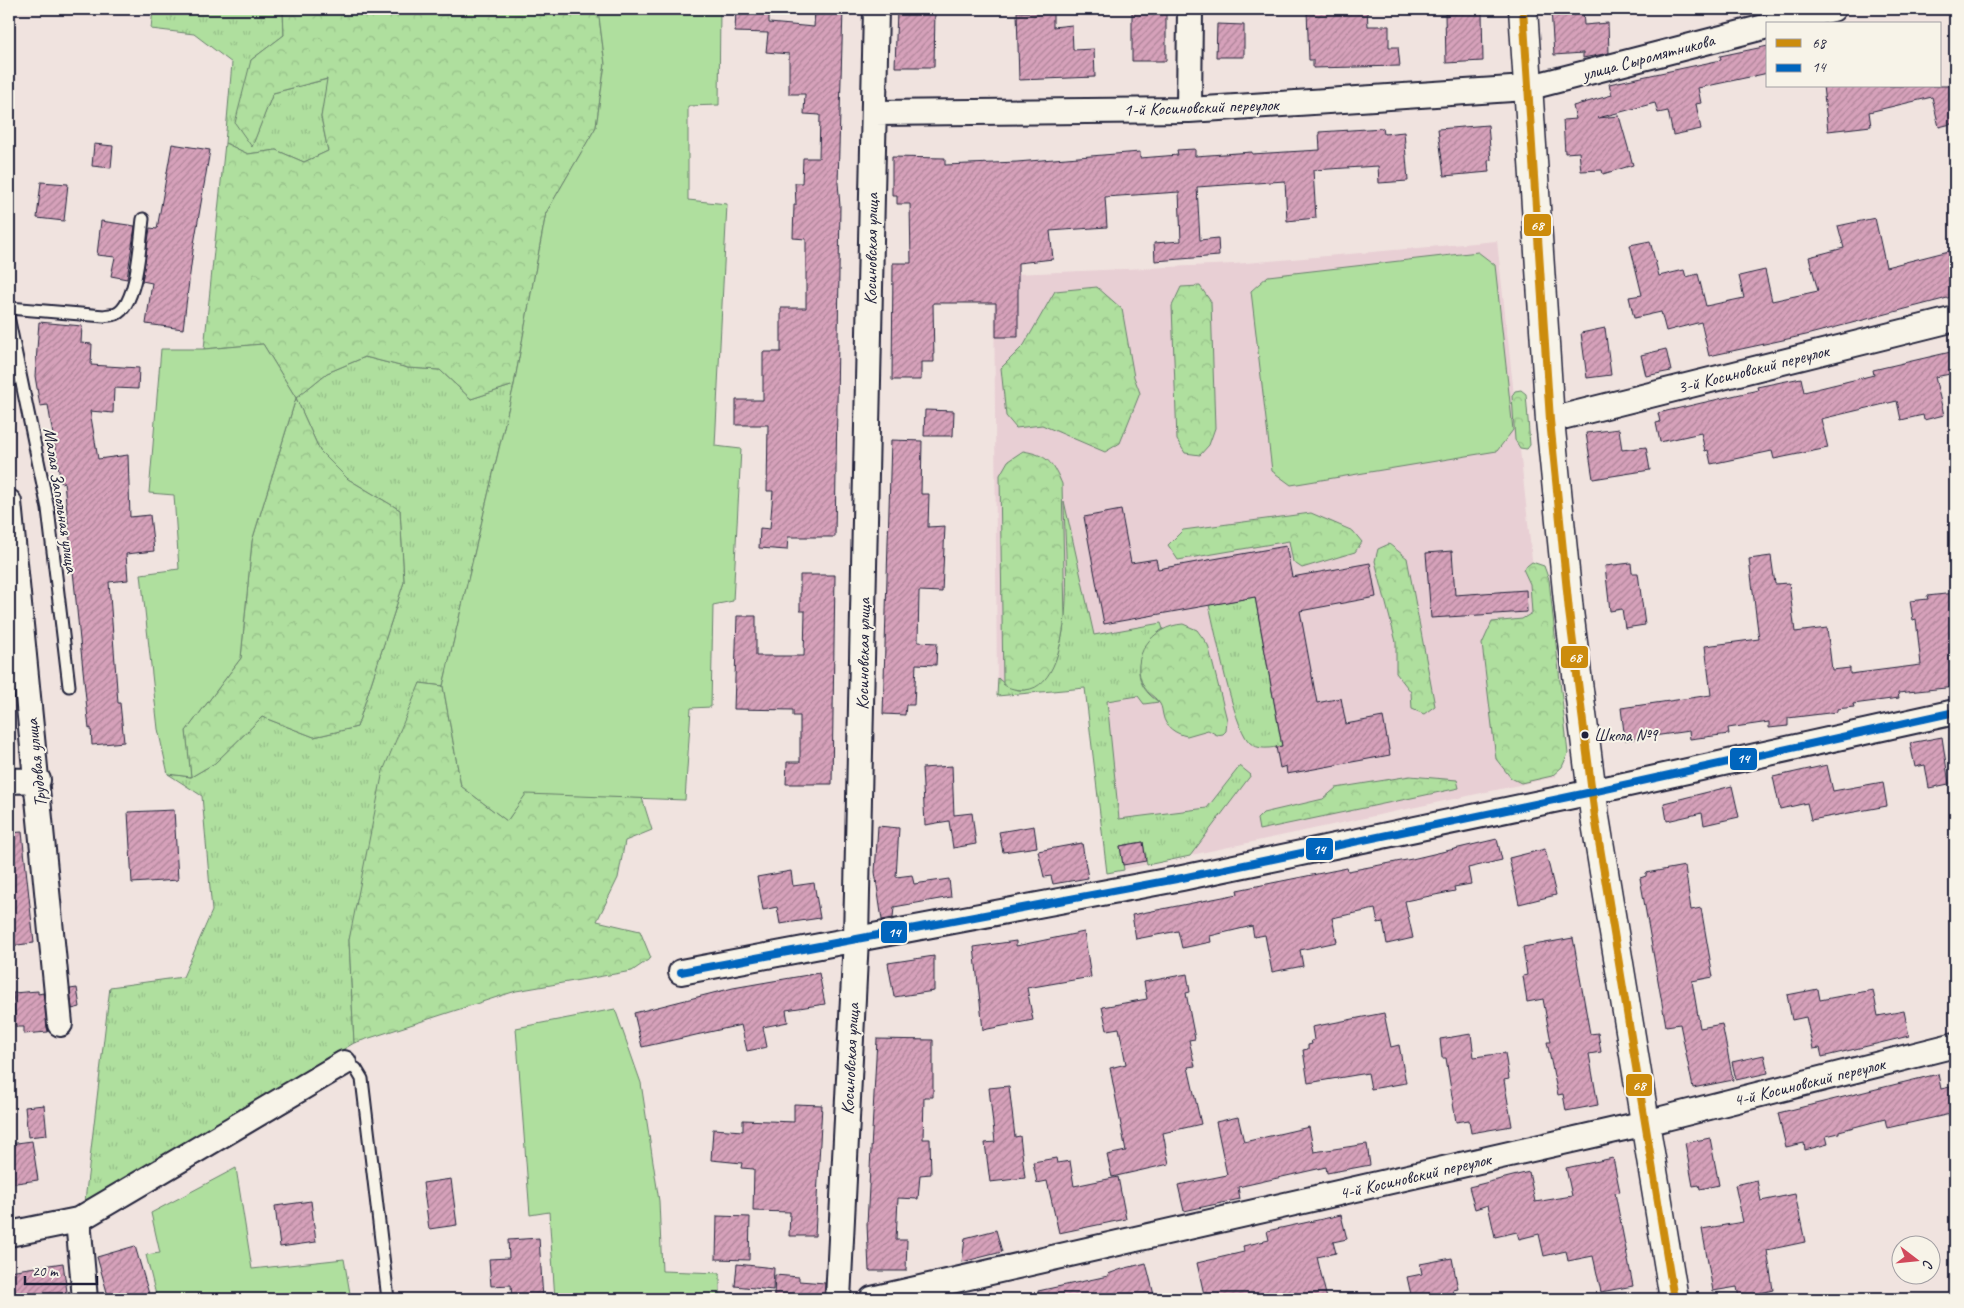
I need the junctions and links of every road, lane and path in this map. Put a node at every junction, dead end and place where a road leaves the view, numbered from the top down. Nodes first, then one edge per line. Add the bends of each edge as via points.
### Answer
1 (876, 9) edge
2 (1190, 9) edge
3 (1523, 9) edge
4 (1833, 9) edge
5 (1783, 22) edge
6 (1766, 27) edge
7 (1527, 88) junction
8 (1189, 110) junction
9 (874, 113) junction
10 (143, 219) dead end
11 (9, 308) edge
12 (1955, 319) edge
13 (9, 321) edge
14 (1550, 420) junction
15 (9, 502) edge
16 (9, 509) edge
17 (69, 686) dead end
18 (1955, 712) edge
19 (38, 780) junction
20 (9, 781) edge
21 (1592, 792) junction
22 (856, 938) junction
23 (681, 972) dead end
24 (60, 1024) dead end
25 (1955, 1045) edge
26 (344, 1063) joint
27 (1646, 1123) junction
28 (78, 1220) junction
29 (9, 1234) edge
30 (85, 1299) edge
31 (388, 1299) edge
32 (838, 1299) edge
33 (872, 1299) edge
34 (1674, 1299) edge

1 - 9 street, Косиновская улица
2 - 8 street
3 - 7 street
4 - 5 street
6 - 7 street, улица Сыромятникова
7 - 8 street, 1-й Косиновский переулок
7 - 14 street
8 - 9 street, 1-й Косиновский переулок
9 - 22 street, Косиновская улица
10 - 11 lane via 133,291 127,305 116,314 104,316
12 - 14 street, 3-й Косиновский переулок
13 - 17 lane, Малая Запольная улица via 48,509
14 - 21 street via 1569,611
15 - 16 street, Трудовая улица
16 - 19 street, Трудовая улица
18 - 21 street
19 - 20 street
19 - 24 street, Трудовая улица
21 - 22 street via 1182,878
21 - 27 street
22 - 23 street
22 - 32 street, Косиновская улица
25 - 27 street, 4-й Косиновский переулок
26 - 28 street
26 - 31 lane via 356,1069 362,1079
27 - 33 street, 4-й Косиновский переулок
27 - 34 street
28 - 29 street
28 - 30 street

